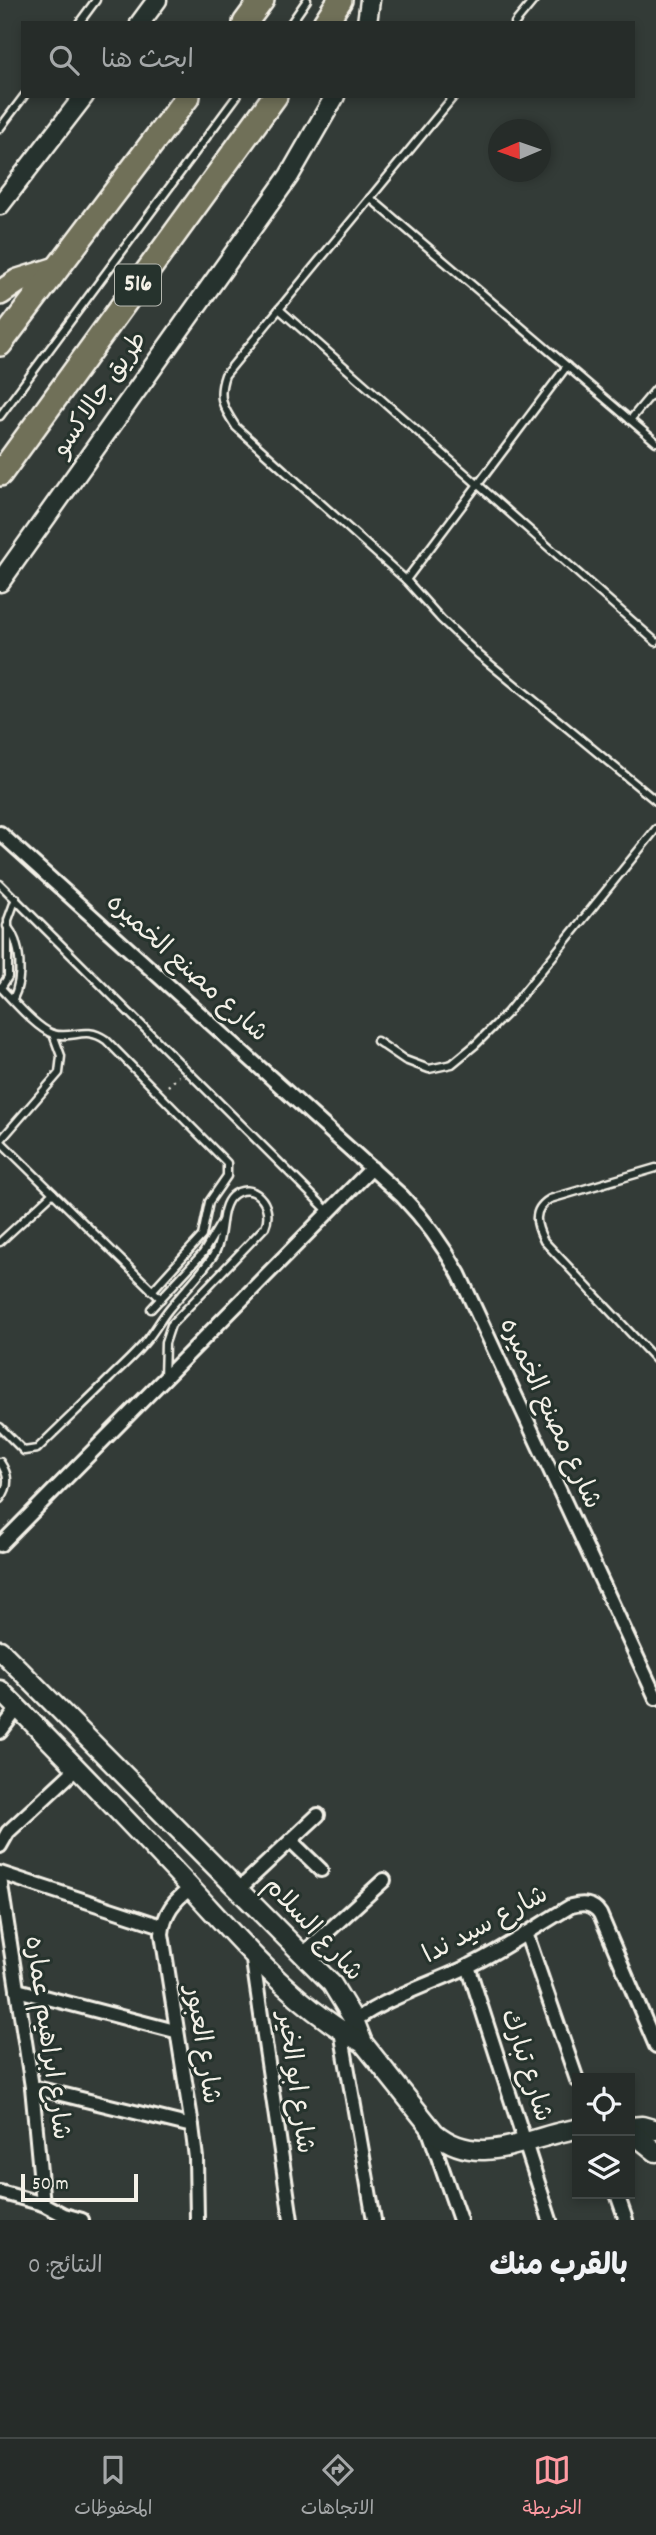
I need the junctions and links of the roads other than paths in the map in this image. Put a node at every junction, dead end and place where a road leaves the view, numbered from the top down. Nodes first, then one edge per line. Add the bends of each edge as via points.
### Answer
1 (96, 0) edge
2 (157, 0) edge
3 (262, 0) edge
4 (307, 0) edge
5 (340, 0) edge
6 (370, 0) edge
7 (534, 0) edge
8 (80, 21) edge
9 (141, 21) edge
10 (246, 21) edge
11 (292, 21) edge
12 (326, 21) edge
13 (367, 21) edge
14 (517, 21) edge
15 (22, 98) edge
16 (82, 98) edge
17 (186, 98) edge
18 (236, 98) edge
19 (274, 98) edge
20 (334, 98) edge
21 (452, 98) edge
22 (0, 128) edge
23 (370, 198) junction
24 (0, 205) edge
25 (56, 269) junction
26 (0, 293) edge
27 (279, 309) junction
28 (0, 344) edge
29 (567, 366) junction
30 (656, 389) edge
31 (0, 415) edge
32 (630, 420) junction
33 (656, 442) edge
34 (0, 474) edge
35 (479, 486) junction
36 (406, 580) junction
37 (0, 582) edge
38 (656, 642) edge
39 (656, 801) edge
40 (656, 829) edge
41 (0, 832) edge
42 (0, 884) edge
43 (16, 898) junction
44 (7, 926) junction
45 (0, 987) edge
46 (13, 999) junction
47 (53, 1034) junction
48 (377, 1041) dead end
49 (0, 1141) edge
50 (372, 1168) junction
51 (656, 1168) edge
52 (52, 1193) junction
53 (329, 1212) junction
54 (223, 1218) junction
55 (0, 1242) edge
56 (192, 1266) junction
57 (199, 1273) junction
58 (152, 1290) junction
59 (161, 1299) junction
60 (151, 1309) dead end
61 (656, 1360) edge
62 (164, 1379) junction
63 (0, 1427) edge
64 (0, 1462) edge
65 (0, 1499) edge
66 (0, 1545) edge
67 (0, 1650) edge
68 (0, 1689) edge
69 (656, 1698) edge
70 (18, 1708) junction
71 (0, 1732) edge
72 (77, 1768) junction
73 (318, 1815) dead end
74 (290, 1841) junction
75 (0, 1846) edge
76 (321, 1870) dead end
77 (0, 1875) edge
78 (384, 1880) dead end
79 (191, 1888) junction
80 (238, 1890) junction
81 (162, 1926) junction
82 (526, 1933) junction
83 (251, 1954) junction
84 (302, 1955) junction
85 (468, 1966) junction
86 (18, 1990) junction
87 (348, 2026) junction
88 (175, 2031) junction
89 (656, 2046) edge
90 (575, 2073) edge
91 (32, 2087) junction
92 (425, 2119) junction
93 (192, 2126) junction
94 (635, 2128) edge
95 (572, 2130) edge
96 (654, 2140) edge
97 (525, 2142) junction
98 (0, 2192) edge
99 (619, 2199) edge
100 (43, 2204) junction
101 (64, 2215) junction
102 (50, 2220) edge
103 (82, 2220) edge
104 (197, 2220) edge
105 (291, 2220) edge
106 (374, 2220) edge
107 (460, 2220) edge
108 (550, 2220) edge
109 (626, 2220) edge

1 - 8 lane
2 - 9 street
3 - 10 highway
4 - 11 lane
5 - 12 highway
6 - 13 street
7 - 14 lane
15 - 22 lane
16 - 24 street
17 - 25 highway
18 - 31 lane
19 - 34 highway, 516
20 - 37 street, طريق جالاكسو via 289,176
21 - 23 lane
23 - 27 lane
23 - 29 lane
25 - 26 highway via 18,281
25 - 28 highway
27 - 35 lane
27 - 36 lane via 225,375 219,390 223,407 236,427
29 - 32 lane
29 - 35 lane
30 - 32 lane
32 - 33 lane
35 - 36 lane
35 - 38 lane
36 - 39 lane via 480,655
40 - 48 lane via 507,1013 452,1063 429,1069
41 - 50 street, شارع مصنع الخميره
42 - 43 lane
43 - 44 lane
43 - 53 lane
44 - 45 lane via 8,972
44 - 46 lane via 18,952 19,978
45 - 46 lane
46 - 47 lane
47 - 49 lane via 61,1056 59,1073
47 - 58 lane via 100,1036 225,1160 229,1172 209,1202 202,1236
49 - 52 lane
50 - 53 street
50 - 69 street, شارع مصنع الخميره via 424,1219 459,1274
51 - 61 lane via 550,1199 538,1209 536,1219 544,1241
52 - 55 lane
52 - 58 lane
53 - 62 street
54 - 56 lane
54 - 57 lane via 216,1251
54 - 62 lane via 226,1204 241,1192 255,1193 268,1208 268,1221 260,1232 171,1325 165,1343
56 - 57 lane
56 - 59 lane
57 - 63 lane via 146,1341 37,1449 24,1451
58 - 59 lane
59 - 60 lane
62 - 66 street
64 - 65 lane via 8,1483
67 - 80 street, شارع السلام
68 - 70 street, شارع السلام
70 - 71 street
70 - 72 street, شارع السلام
72 - 75 street via 8,1832
72 - 79 street, شارع السلام
73 - 74 street
74 - 76 street
74 - 80 street
77 - 81 street
77 - 86 street, شارع ابراهيم عماره
78 - 84 street
79 - 81 street via 177,1897
79 - 83 street, شارع السلام
80 - 84 street, شارع السلام
81 - 88 street, شارع العبور
82 - 85 street, شارع سيد ندا
82 - 89 street, شارع سيد ندا via 570,1906 596,1907
82 - 90 street
83 - 87 street, شارع السلام via 289,1989
83 - 105 street, شارع ابو الخير
84 - 87 street, شارع السلام via 332,1984
85 - 87 street, شارع سيد ندا via 391,1999
85 - 97 street, شارع تبارك
86 - 88 street
86 - 91 street, شارع ابراهيم عماره
87 - 92 street, شارع السلام
87 - 106 street
88 - 93 street, شارع العبور
91 - 93 street
91 - 100 street, شارع ابراهيم عماره
92 - 97 street, شارع السلام via 435,2133 463,2150
92 - 107 street
93 - 104 street, شارع العبور
94 - 96 street via 642,2126
95 - 97 street, شارع السلام
97 - 108 street, شارع تبارك
98 - 100 street
99 - 109 street
100 - 101 street
101 - 102 street
101 - 103 street

